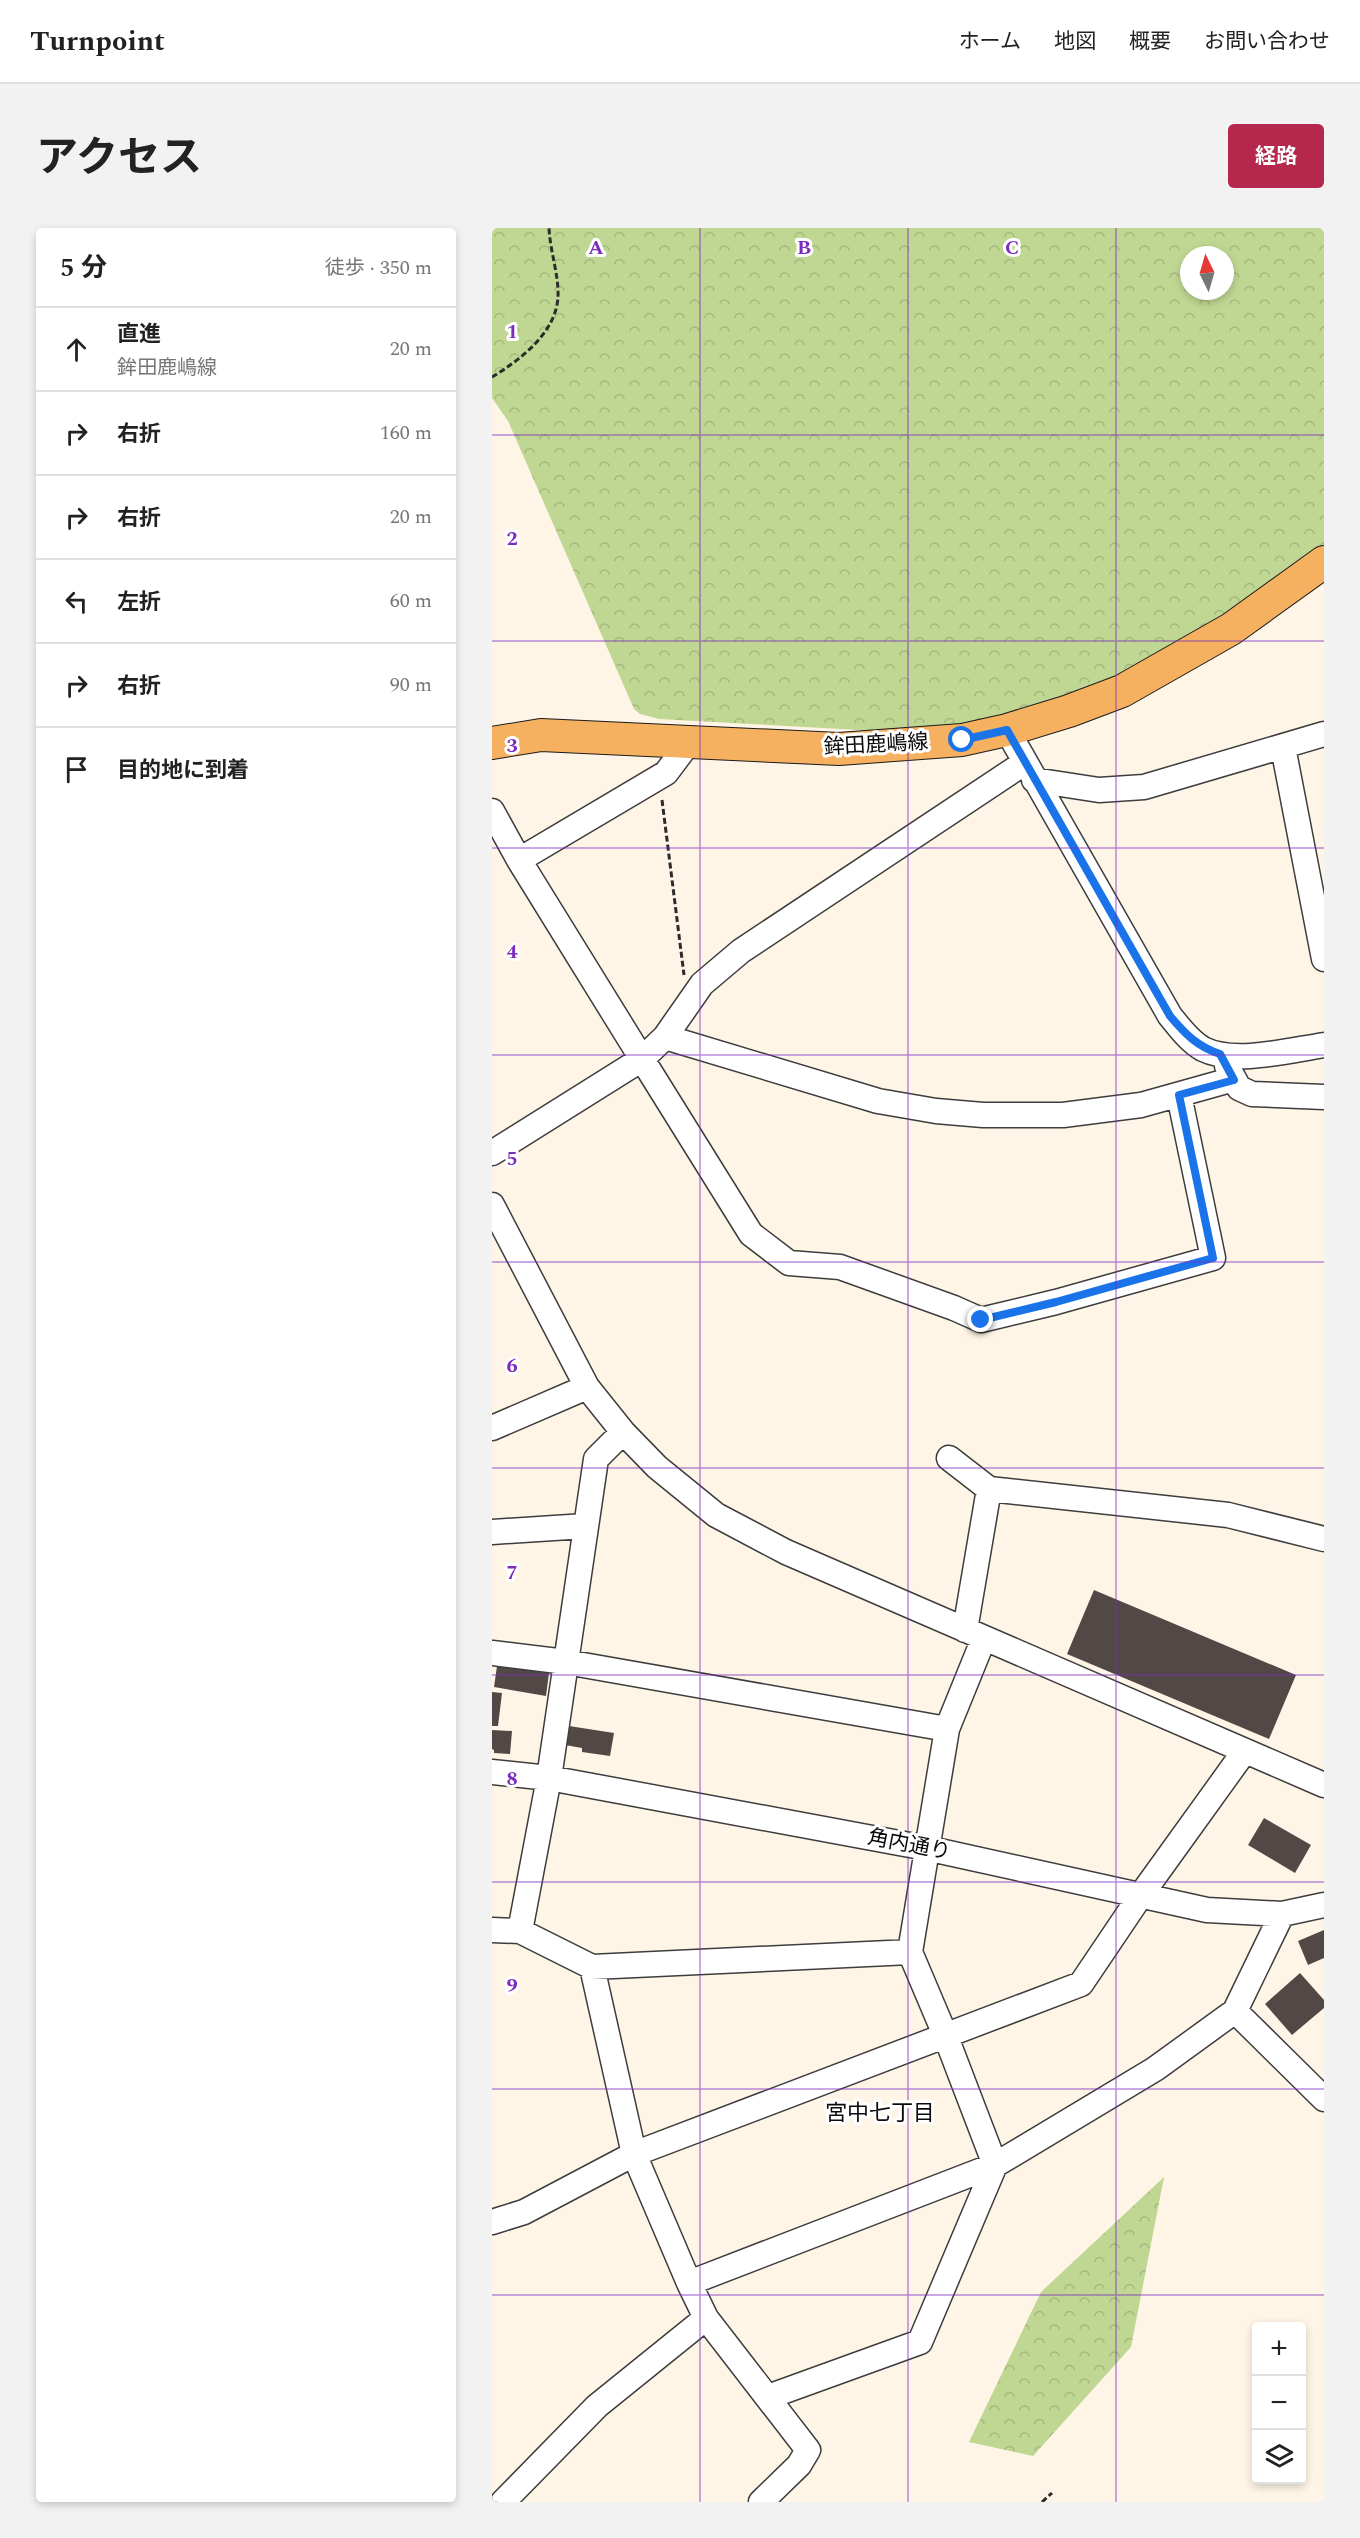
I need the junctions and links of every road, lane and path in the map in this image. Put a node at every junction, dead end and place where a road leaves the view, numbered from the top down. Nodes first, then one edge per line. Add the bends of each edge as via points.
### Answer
1 (549, 228) edge
2 (492, 377) edge
3 (1324, 562) edge
4 (1007, 730) junction
5 (1324, 734) edge
6 (690, 741) junction
7 (492, 743) edge
8 (1283, 747) junction
9 (1029, 772) junction
10 (659, 777) junction
11 (492, 811) edge
12 (519, 860) junction
13 (1324, 959) edge
14 (688, 1003) junction
15 (665, 1037) junction
16 (1324, 1045) edge
17 (1220, 1054) junction
18 (642, 1059) junction
19 (1234, 1080) junction
20 (1179, 1095) junction
21 (1324, 1097) edge
22 (492, 1153) edge
23 (494, 1214) edge
24 (587, 1387) junction
25 (492, 1428) edge
26 (623, 1432) junction
27 (949, 1458) dead end
28 (989, 1489) junction
29 (585, 1526) junction
30 (492, 1532) edge
31 (1324, 1539) edge
32 (974, 1634) junction
33 (492, 1653) edge
34 (566, 1662) junction
35 (947, 1729) junction
36 (1244, 1752) junction
37 (492, 1772) edge
38 (549, 1778) junction
39 (1320, 1778) edge
40 (926, 1848) junction
41 (1141, 1895) junction
42 (1324, 1905) edge
43 (1282, 1914) junction
44 (492, 1930) edge
45 (520, 1931) junction
46 (910, 1952) junction
47 (592, 1967) junction
48 (1235, 2011) junction
49 (946, 2037) junction
50 (1324, 2099) edge
51 (634, 2154) junction
52 (995, 2166) junction
53 (492, 2222) edge
54 (688, 2283) junction
55 (706, 2318) junction
56 (768, 2397) junction
57 (1052, 2493) dead end
58 (503, 2502) edge
59 (761, 2502) edge
60 (1042, 2502) edge

1 - 2 path via 558,296 555,313 543,336
3 - 4 main road, 鉾田鹿嶋線 via 1231,629 1122,691
4 - 6 main road, 鉾田鹿嶋線 via 962,740 839,749
4 - 9 street
5 - 8 street
6 - 7 main road, 鉾田鹿嶋線 via 541,735
6 - 10 street
8 - 9 street via 1144,787 1099,790
8 - 13 street
9 - 14 street via 741,951 702,984
9 - 17 street via 1170,1016 1203,1049
10 - 12 street
10 - 14 path
11 - 12 street
12 - 18 street
14 - 15 street
15 - 18 street
15 - 20 street via 878,1101 936,1111 1063,1115 1141,1105
16 - 17 street via 1250,1056
17 - 19 street
18 - 20 street via 751,1234 789,1263 840,1267 981,1320 1213,1258
18 - 22 street
19 - 20 street
19 - 21 street via 1239,1088 1252,1094
23 - 24 street
24 - 25 street
24 - 26 street
26 - 29 street via 596,1459
26 - 32 street via 657,1467 716,1515 786,1552
27 - 28 street
28 - 31 street via 1228,1515
28 - 32 street
29 - 30 street
29 - 34 street
32 - 35 street
32 - 36 street
33 - 34 street
34 - 35 street
34 - 38 street
35 - 40 street
36 - 39 street
36 - 41 street
37 - 38 street, 角内通り
38 - 40 street, 角内通り
38 - 45 street
40 - 41 street, 角内通り
40 - 46 street
41 - 43 street, 角内通り via 1208,1910
41 - 49 street via 1081,1984
42 - 43 street, 角内通り
43 - 48 street
44 - 45 street
45 - 47 street
46 - 47 street
46 - 49 street
47 - 51 street
48 - 50 street
48 - 52 street via 1155,2069
49 - 51 street
49 - 52 street
51 - 53 street via 524,2212
51 - 54 street
52 - 54 street
52 - 56 street via 920,2342
54 - 55 street
55 - 56 street
55 - 58 street via 597,2406
56 - 59 street via 808,2450 799,2465
57 - 60 path

